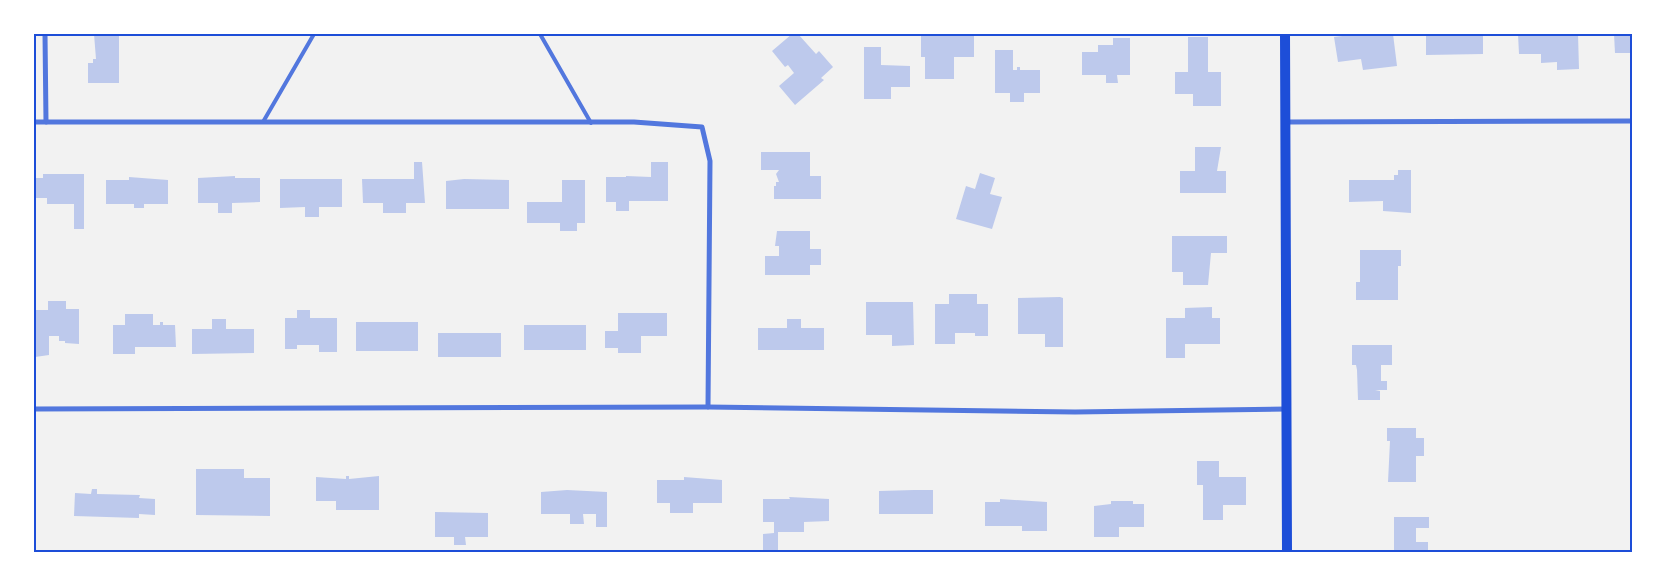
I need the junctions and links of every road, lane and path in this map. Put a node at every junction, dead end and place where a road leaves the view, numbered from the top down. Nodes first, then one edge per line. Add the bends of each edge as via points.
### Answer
1 (46, 34) edge
2 (314, 34) edge
3 (540, 34) edge
4 (1285, 34) edge
5 (1632, 121) edge
6 (34, 122) edge
7 (46, 122) junction
8 (263, 122) junction
9 (590, 122) junction
10 (1286, 122) junction
11 (708, 407) junction
12 (34, 409) edge
13 (1287, 409) junction
14 (1288, 552) edge

1 - 7 street
2 - 8 lane
3 - 9 lane
4 - 10 main road
5 - 10 street
6 - 7 street
7 - 8 street
8 - 9 street
9 - 11 street via 702,127 710,161
10 - 13 main road
11 - 12 street
11 - 13 street via 1075,412
13 - 14 main road

